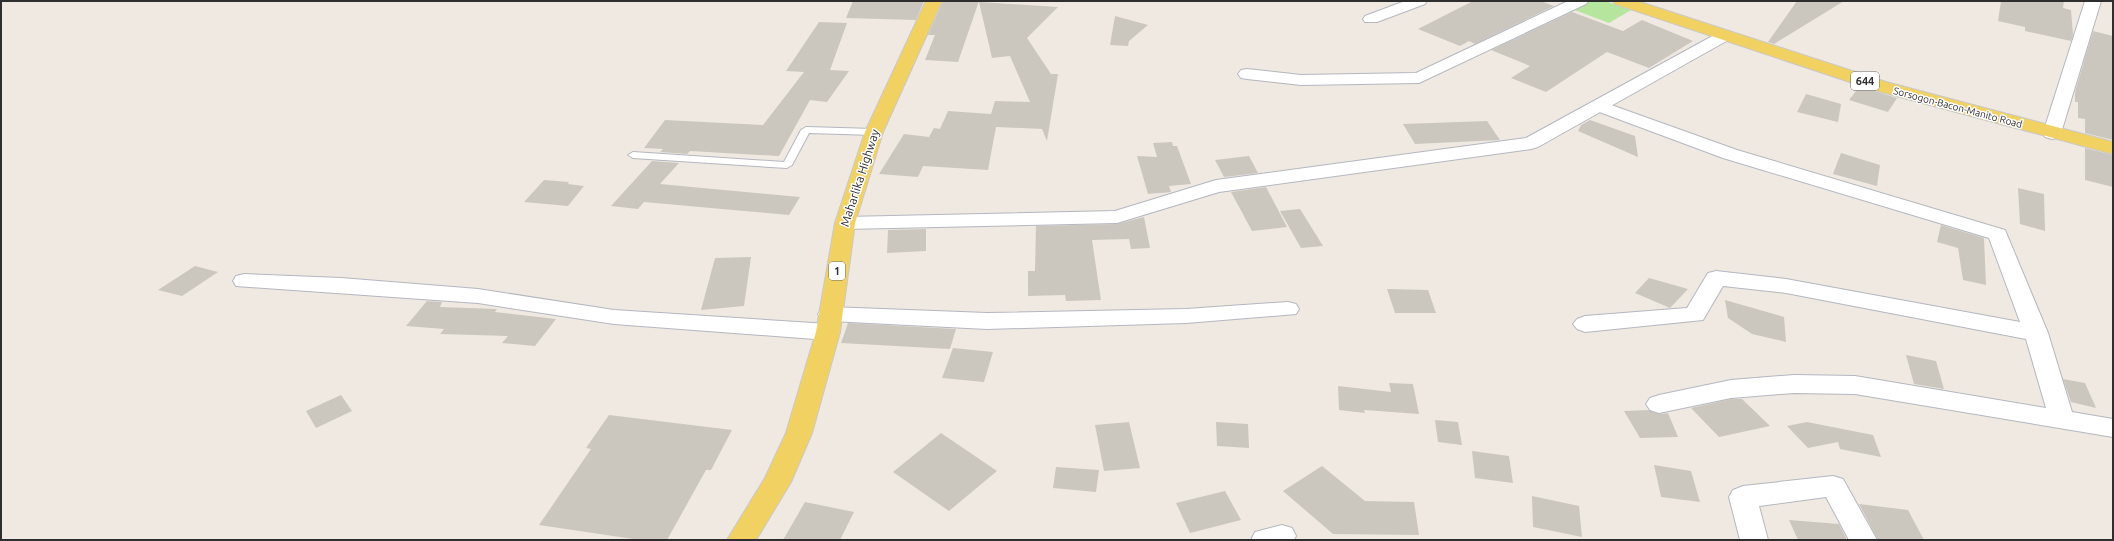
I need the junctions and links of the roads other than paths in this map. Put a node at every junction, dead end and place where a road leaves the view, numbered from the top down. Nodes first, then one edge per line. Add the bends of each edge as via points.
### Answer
1 (934, 1) edge
2 (1419, 1) edge
3 (1580, 1) edge
4 (1621, 1) edge
5 (2093, 1) edge
6 (1370, 18) dead end
7 (1724, 36) junction
8 (1247, 74) dead end
9 (1600, 106) junction
10 (874, 132) junction
11 (2052, 133) junction
12 (2113, 148) edge
13 (633, 155) dead end
14 (845, 223) junction
15 (244, 282) dead end
16 (1288, 309) dead end
17 (829, 323) junction
18 (1586, 324) dead end
19 (2036, 333) junction
20 (1659, 404) dead end
21 (2062, 420) junction
22 (2113, 428) edge
23 (741, 540) edge
24 (1754, 540) edge
25 (1863, 540) edge

1 - 10 main road, Maharlika Highway / 1
2 - 6 street
3 - 8 street via 1419,78 1301,80
4 - 7 main road, Sorsogon-Bacon-Manito Road / 644
5 - 11 street
7 - 9 street
7 - 11 main road, Sorsogon-Bacon-Manito Road / 644 via 1880,86
9 - 14 street via 1531,143 1216,186 1117,217
9 - 19 street via 1730,154 1998,234
10 - 13 lane via 806,130 787,165
10 - 14 main road, Maharlika Highway / 1
11 - 12 main road, Sorsogon-Bacon-Manito Road / 644
14 - 17 main road, Maharlika Highway / 1
15 - 17 street via 341,285 478,296 614,317
16 - 17 street via 1186,316
17 - 23 main road, Maharlika Highway / 1 via 798,433 777,482
18 - 19 street via 1694,315 1716,278 1786,286
19 - 21 street
20 - 21 street via 1731,389 1794,384 1855,385
21 - 22 street
24 - 25 street via 1743,497 1833,486

